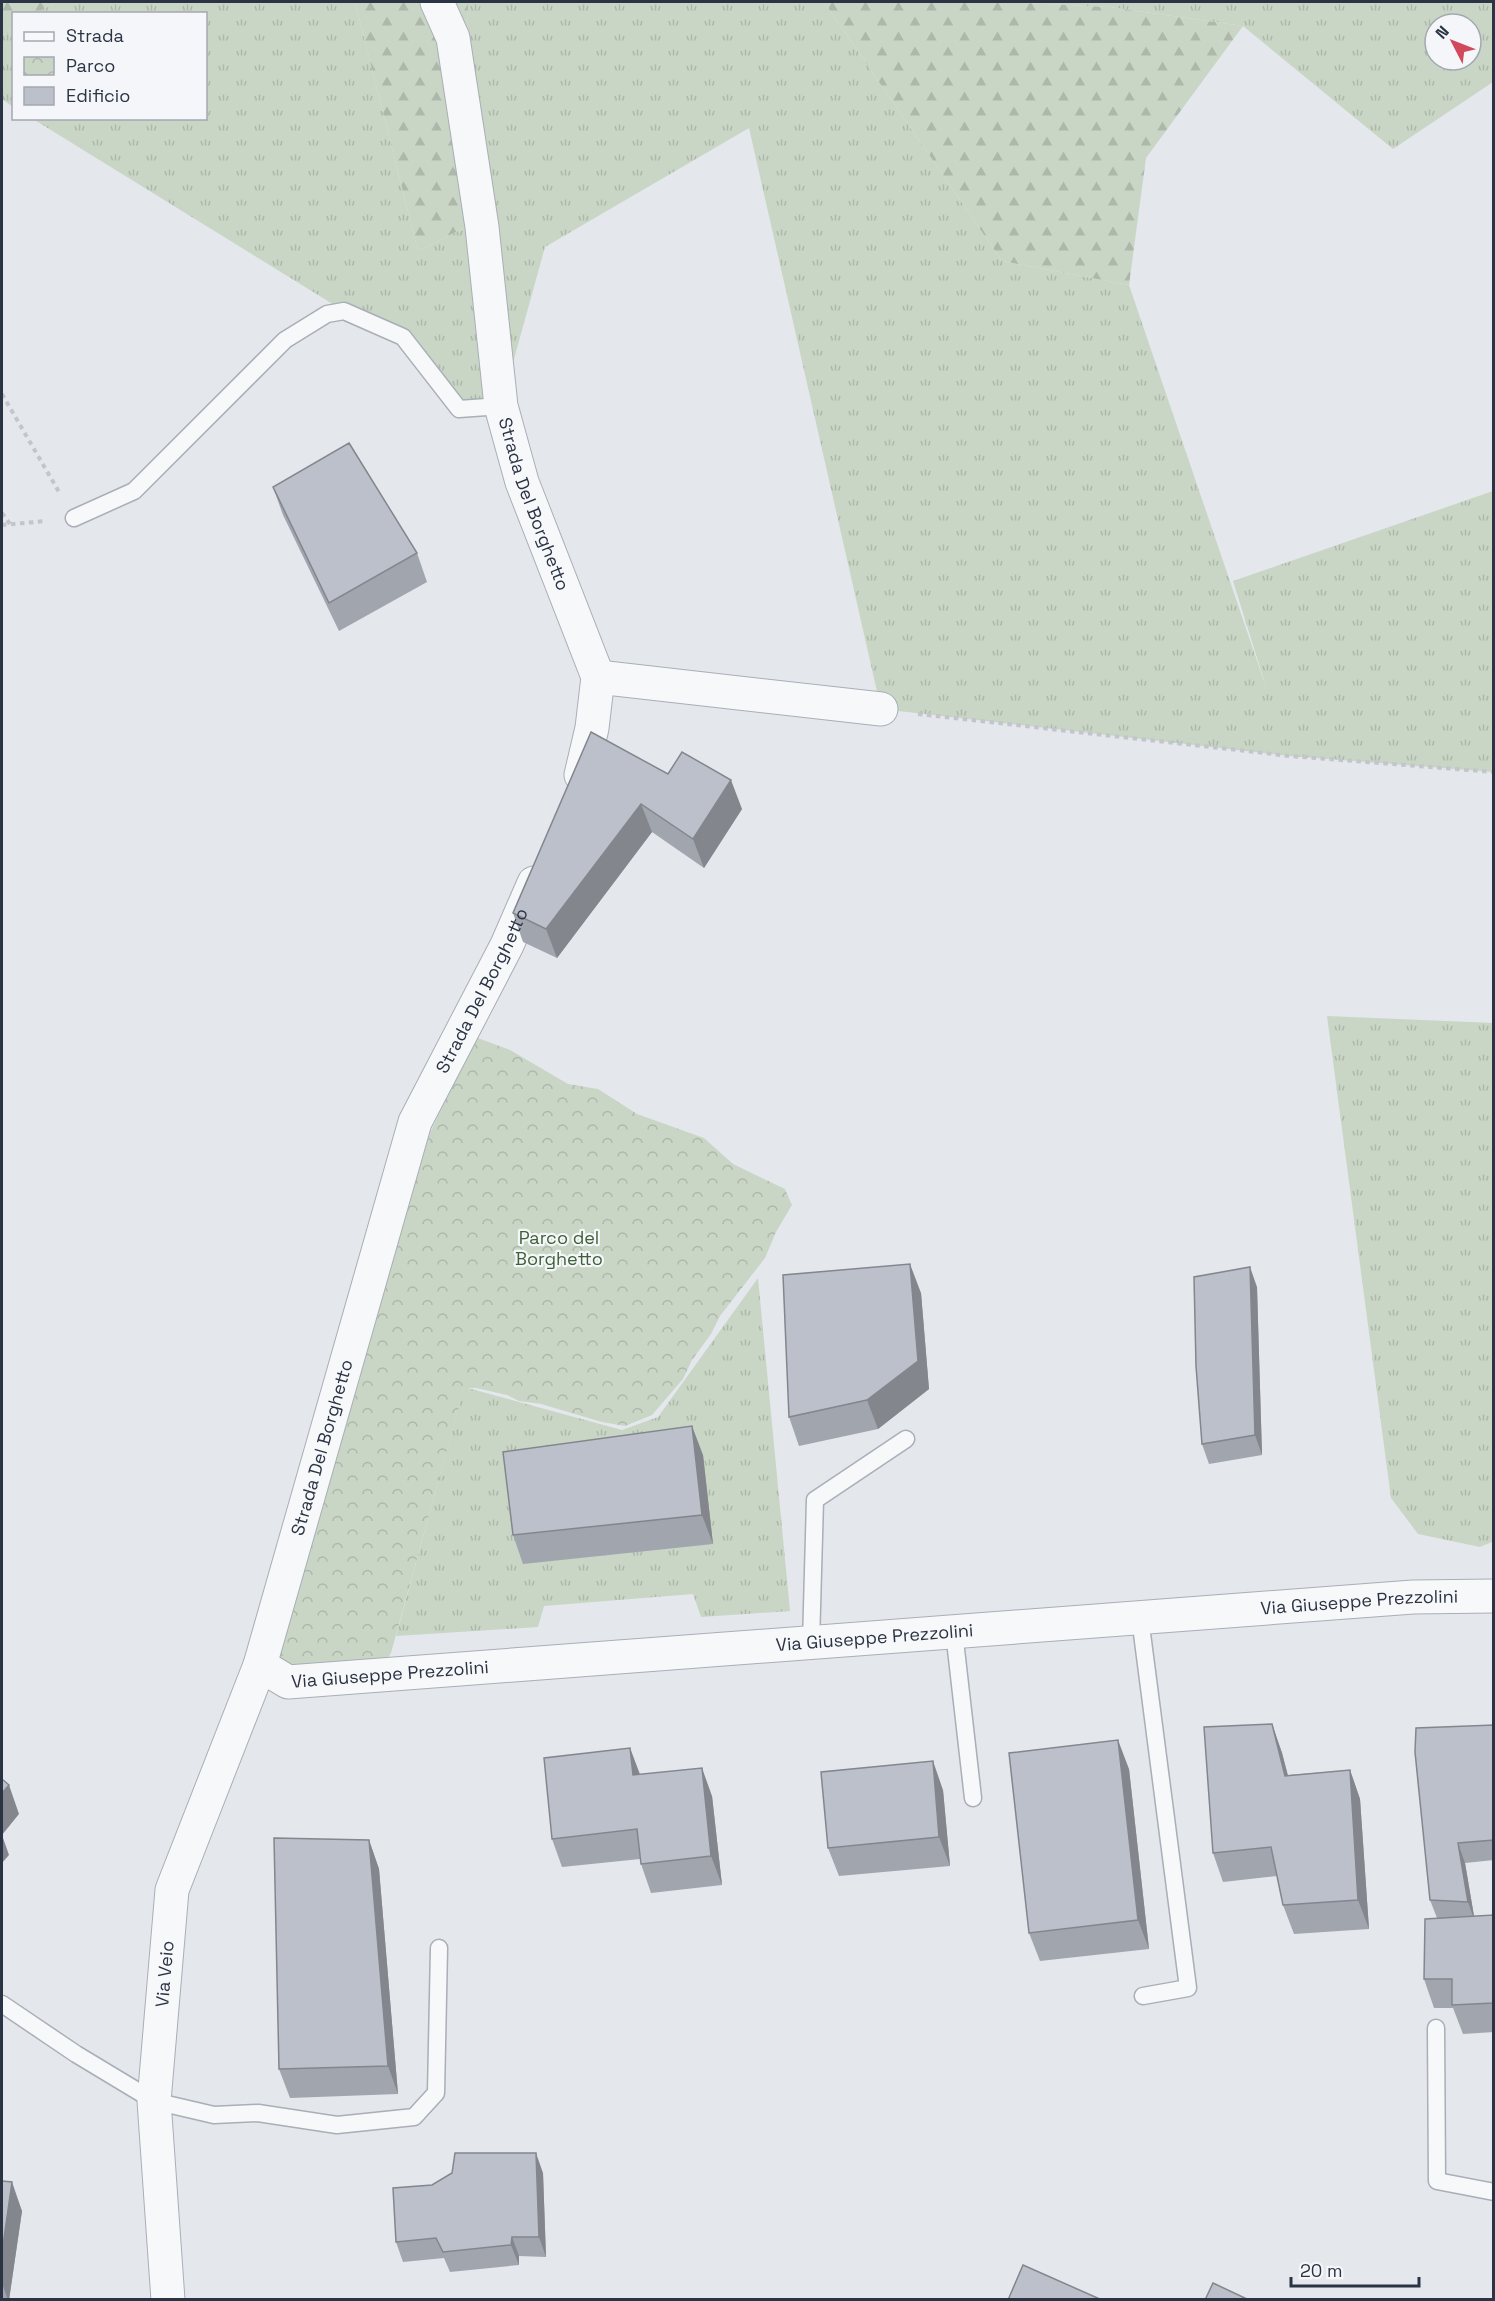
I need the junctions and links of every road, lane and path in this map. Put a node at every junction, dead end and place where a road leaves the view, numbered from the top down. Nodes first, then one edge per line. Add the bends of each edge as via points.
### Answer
1 (437, 2) edge
2 (2, 394) edge
3 (501, 406) junction
4 (2, 513) edge
5 (74, 518) junction
6 (10, 524) junction
7 (2, 525) edge
8 (598, 677) junction
9 (881, 709) joint
10 (1494, 772) edge
11 (569, 804) edge
12 (545, 858) edge
13 (906, 1440) dead end
14 (1494, 1596) edge
15 (1140, 1618) junction
16 (954, 1632) junction
17 (811, 1643) junction
18 (260, 1665) junction
19 (973, 1798) dead end
20 (439, 1948) dead end
21 (1143, 1996) dead end
22 (2, 2004) edge
23 (1436, 2028) dead end
24 (154, 2101) junction
25 (1494, 2193) edge
26 (168, 2300) edge

1 - 3 street, Strada Del Borghetto via 453,38 482,227
2 - 5 path
3 - 5 lane via 459,409 403,337 344,311 327,314 285,340 134,491
3 - 8 street, Strada Del Borghetto via 522,482
4 - 6 path
5 - 6 path
6 - 7 path
8 - 9 street
8 - 11 street, Strada Del Borghetto via 583,771
9 - 10 path via 1290,756
12 - 18 street, Strada Del Borghetto via 507,945 415,1122
13 - 17 lane via 815,1500
14 - 15 street, Via Giuseppe Prezzolini via 1413,1597
15 - 16 street, Via Giuseppe Prezzolini
15 - 21 lane via 1188,1988
16 - 17 street, Via Giuseppe Prezzolini
16 - 19 lane
17 - 18 street, Via Giuseppe Prezzolini via 288,1682
18 - 24 street, Via Veio via 172,1890
20 - 24 lane via 436,2093 414,2117 337,2125 258,2113 214,2115
22 - 24 lane
23 - 25 lane via 1437,2181
24 - 26 street, Via Veio

